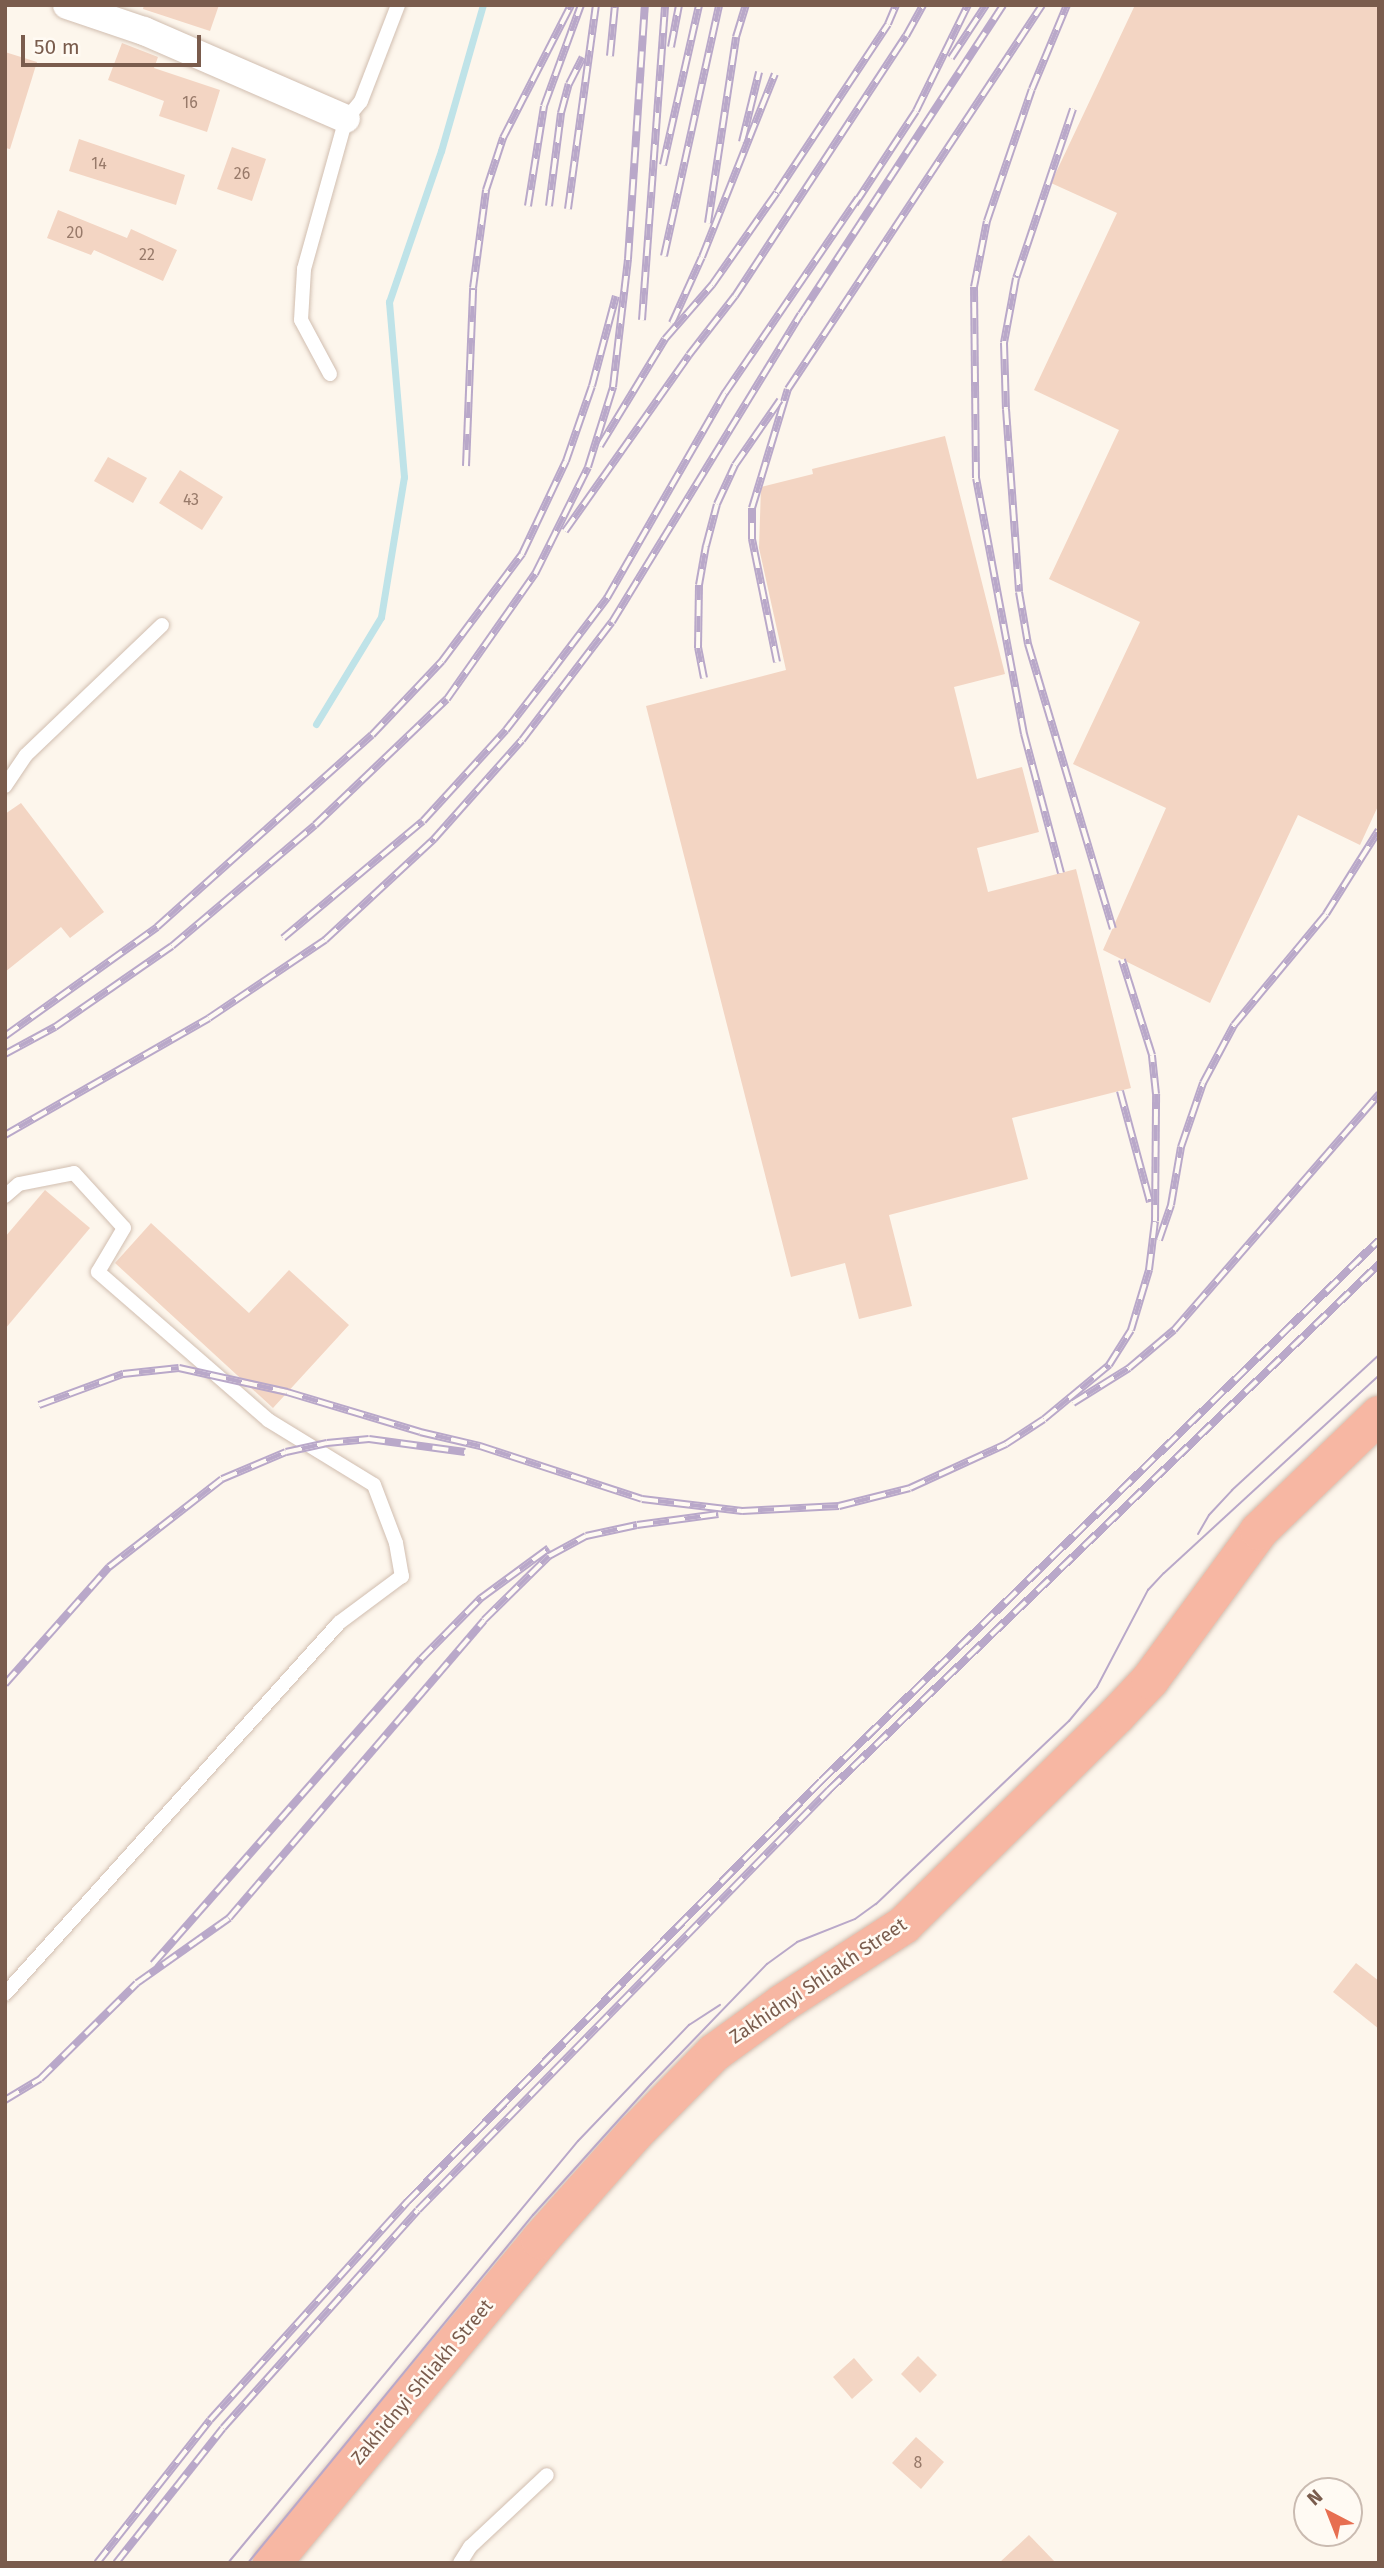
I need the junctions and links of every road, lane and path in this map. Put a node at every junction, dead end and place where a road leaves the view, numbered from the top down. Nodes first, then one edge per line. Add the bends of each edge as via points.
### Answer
1 (67, 5) edge
2 (398, 5) edge
3 (346, 119) junction
4 (330, 374) dead end
5 (162, 625) dead end
6 (5, 786) edge
7 (5, 1196) edge
8 (1379, 1415) edge
9 (5, 1994) edge
10 (547, 2474) dead end
11 (272, 2563) edge
12 (460, 2563) edge

1 - 3 street via 144,31
2 - 3 lane via 361,101
3 - 4 lane via 304,269 301,320
5 - 6 lane via 26,755
7 - 9 lane via 19,1184 74,1174 124,1228 98,1272 268,1420 374,1485 396,1543 402,1576 339,1623
8 - 11 highway, Zakhidnyi Shliakh Street via 1259,1531 1150,1680 904,1925 714,2053 634,2134
10 - 12 lane via 470,2547

